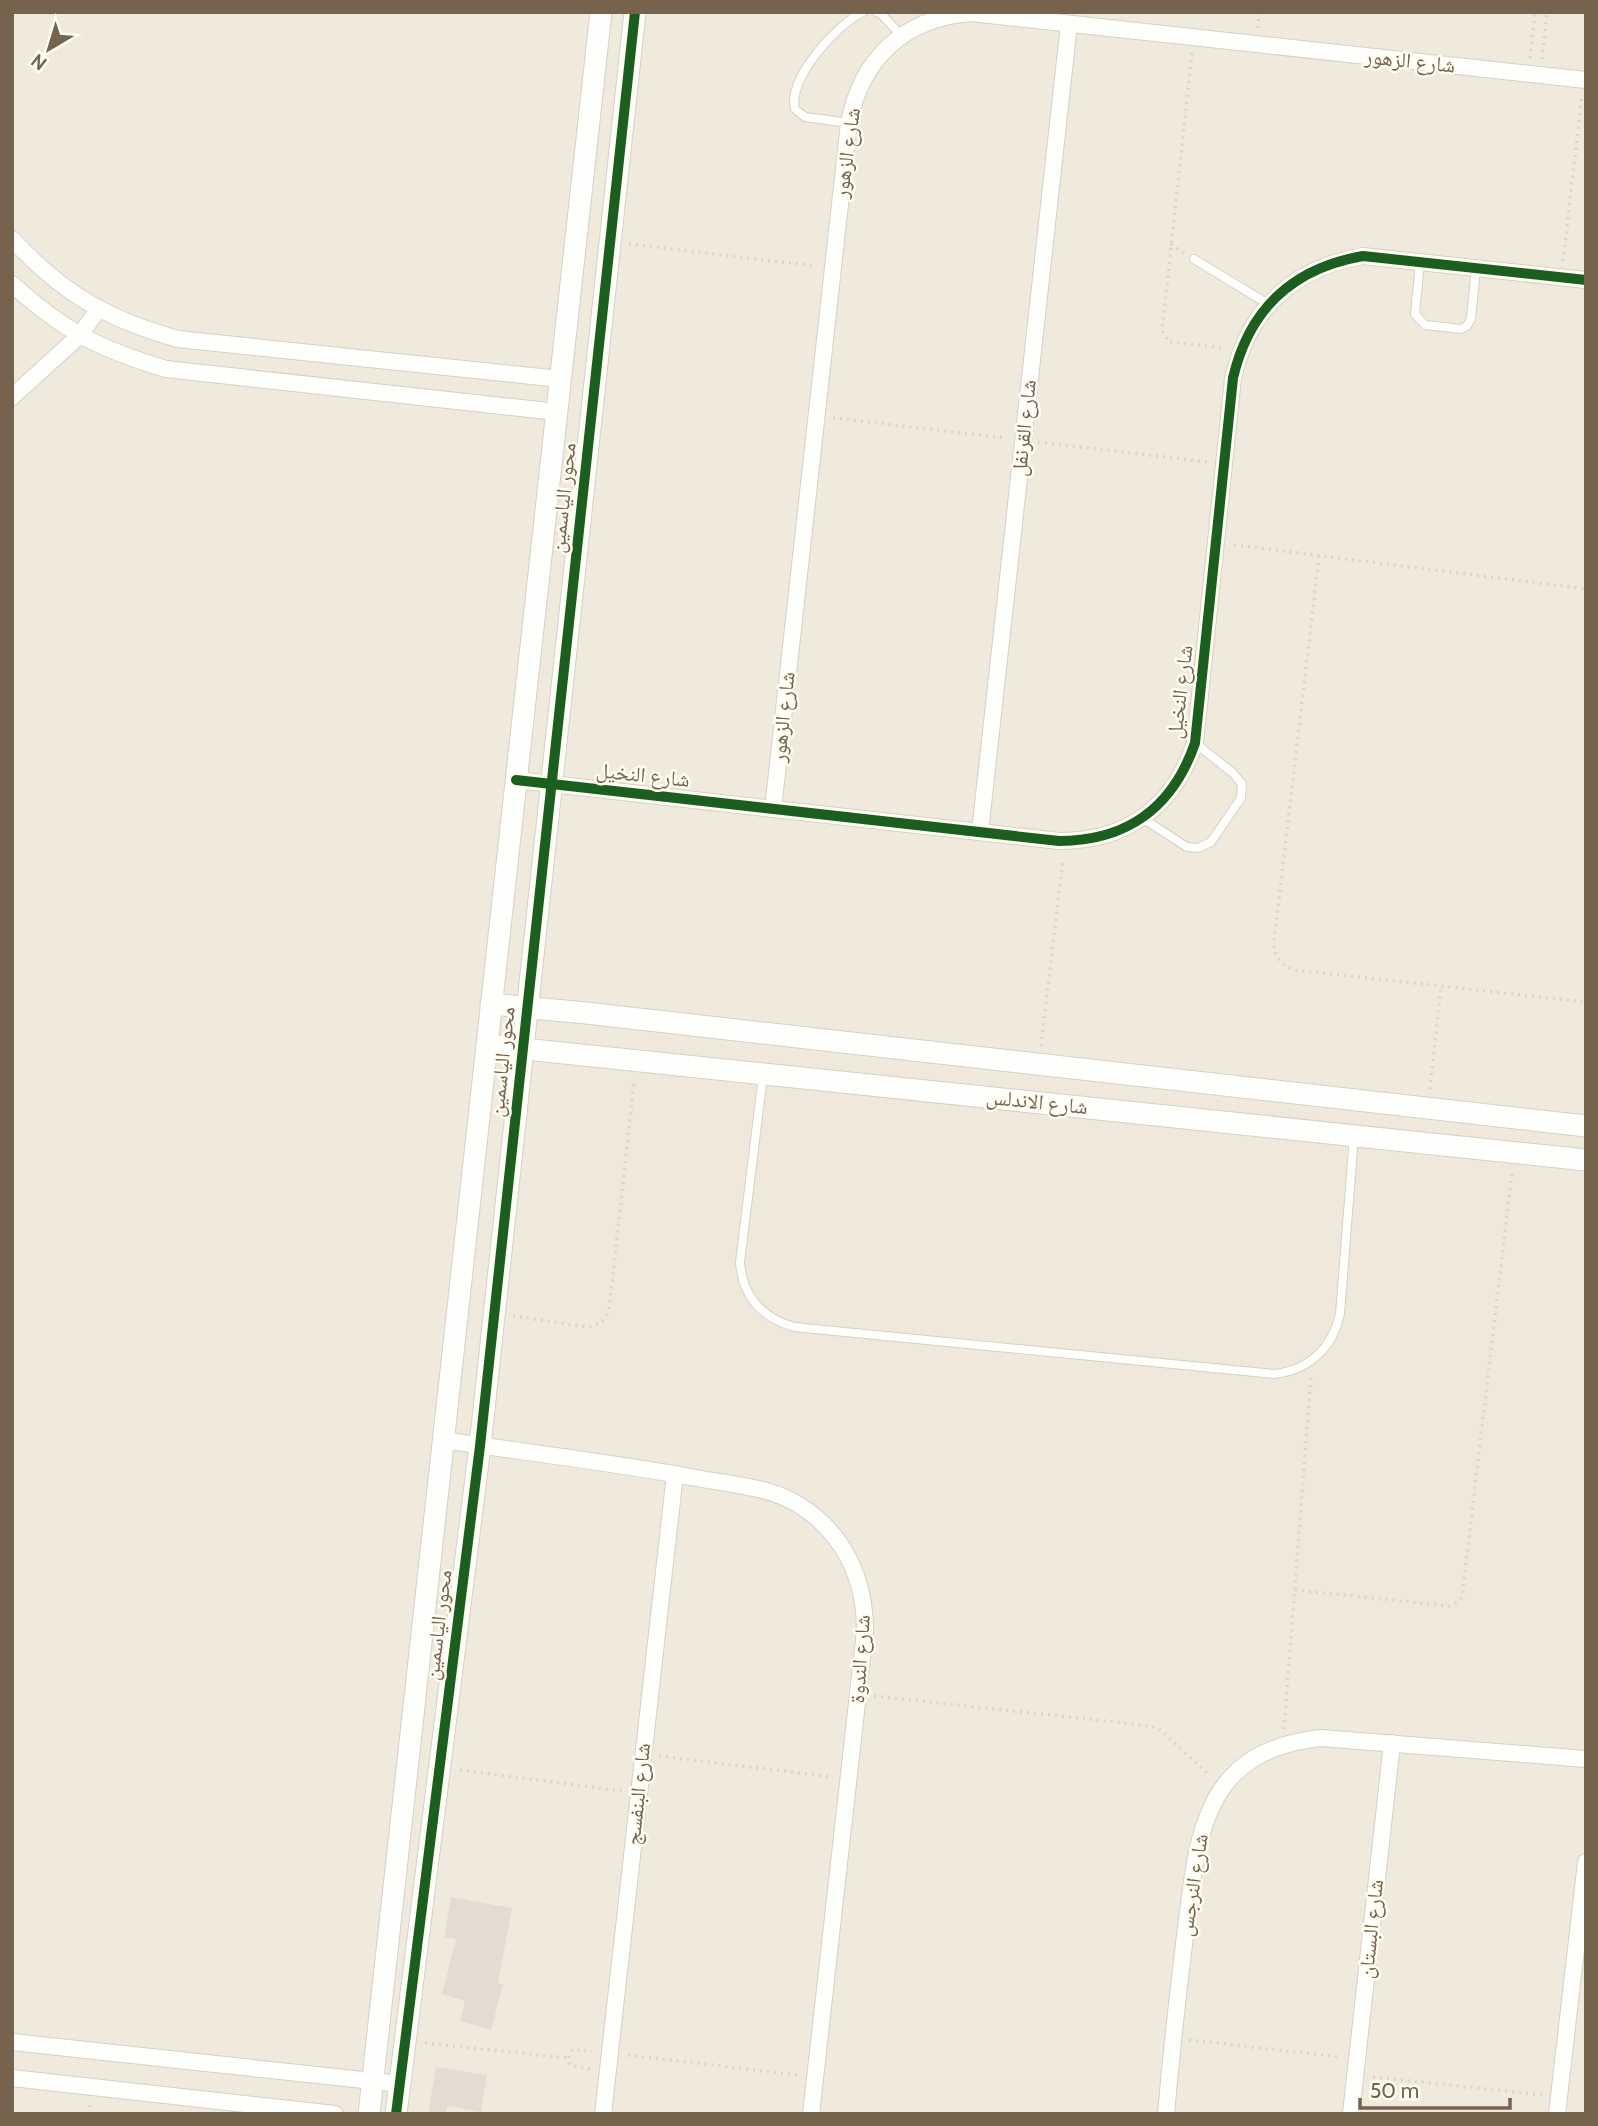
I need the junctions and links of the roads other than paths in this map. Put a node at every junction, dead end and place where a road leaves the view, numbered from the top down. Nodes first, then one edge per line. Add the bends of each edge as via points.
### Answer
1 (601, 12) edge
2 (635, 12) edge
3 (863, 12) edge
4 (877, 12) edge
5 (1069, 24) junction
6 (902, 36) junction
7 (1585, 80) edge
8 (849, 123) junction
9 (12, 239) edge
10 (1194, 259) dead end
11 (1420, 262) junction
12 (1476, 268) junction
13 (1586, 280) edge
14 (12, 284) edge
15 (1268, 304) junction
16 (98, 310) junction
17 (79, 336) junction
18 (561, 379) junction
19 (12, 397) edge
20 (557, 412) junction
21 (1195, 743) junction
22 (516, 780) junction
23 (552, 784) junction
24 (773, 809) junction
25 (1142, 818) junction
26 (980, 832) junction
27 (491, 1004) junction
28 (527, 1008) junction
29 (487, 1045) junction
30 (523, 1048) junction
31 (763, 1073) junction
32 (1586, 1126) edge
33 (1354, 1135) junction
34 (1586, 1160) edge
35 (443, 1440) junction
36 (480, 1446) junction
37 (675, 1474) junction
38 (1392, 1743) junction
39 (1586, 1759) edge
40 (1586, 1862) edge
41 (12, 2042) edge
42 (12, 2078) edge
43 (373, 2081) junction
44 (400, 2084) junction
45 (335, 2114) edge
46 (369, 2114) edge
47 (396, 2114) edge
48 (603, 2114) edge
49 (811, 2114) edge
50 (1166, 2114) edge
51 (1351, 2114) edge
52 (1557, 2114) edge

1 - 18 street, محور الياسمين
2 - 23 street, محور الياسمين
3 - 8 lane via 817,52 794,99 795,109 805,117
4 - 6 lane
5 - 6 street, شارع الزهور via 957,14 931,20
5 - 7 street, شارع الزهور
5 - 26 street, شارع القرنفل
6 - 8 street, شارع الزهور via 866,74
8 - 24 street, شارع الزهور
9 - 16 street via 63,287
10 - 15 lane
11 - 12 street, شارع النخيل
11 - 12 lane via 1417,318 1425,325 1461,329 1471,319
11 - 15 street, شارع النخيل via 1363,256 1345,259 1311,271
12 - 13 street, شارع النخيل
14 - 17 street
15 - 21 street, شارع النخيل via 1249,331 1233,378
16 - 17 street
16 - 18 street via 178,339
17 - 19 street
17 - 20 street via 121,356 166,369
18 - 20 street, محور الياسمين
20 - 22 street, محور الياسمين
21 - 25 street, شارع النخيل via 1181,778
21 - 25 lane via 1242,784 1241,798 1211,842 1187,847
22 - 23 street, شارع النخيل
22 - 27 street, محور الياسمين
23 - 24 street, شارع النخيل
23 - 28 street, محور الياسمين
24 - 26 street, شارع النخيل
25 - 26 street, شارع النخيل via 1094,839 1065,841
27 - 28 street, شارع الاندلس
27 - 29 street, محور الياسمين
28 - 30 street, محور الياسمين
28 - 32 street, شارع الاندلس
29 - 30 street, شارع الاندلس
29 - 35 street, محور الياسمين
30 - 31 street, شارع الاندلس
30 - 36 street, محور الياسمين
31 - 33 street, شارع الاندلس
31 - 33 lane via 740,1273 747,1293 762,1312 794,1327 1274,1374 1301,1368 1331,1340 1340,1314
33 - 34 street, شارع الاندلس
35 - 36 street, شارع الندوة
35 - 43 street, محور الياسمين
36 - 37 street, شارع الندوة
36 - 44 street, محور الياسمين
37 - 48 street, شارع البنفسج
37 - 49 street, شارع الندوة via 765,1490 812,1513 836,1538 854,1567 863,1599 865,1631
38 - 39 street, شارع النرجس
38 - 50 street, شارع النرجس via 1321,1738 1283,1745 1249,1763 1223,1788 1199,1837
38 - 51 street, شارع البستان
40 - 52 street
41 - 43 street
42 - 45 street
43 - 44 street
43 - 46 street, محور الياسمين
44 - 47 street, محور الياسمين

